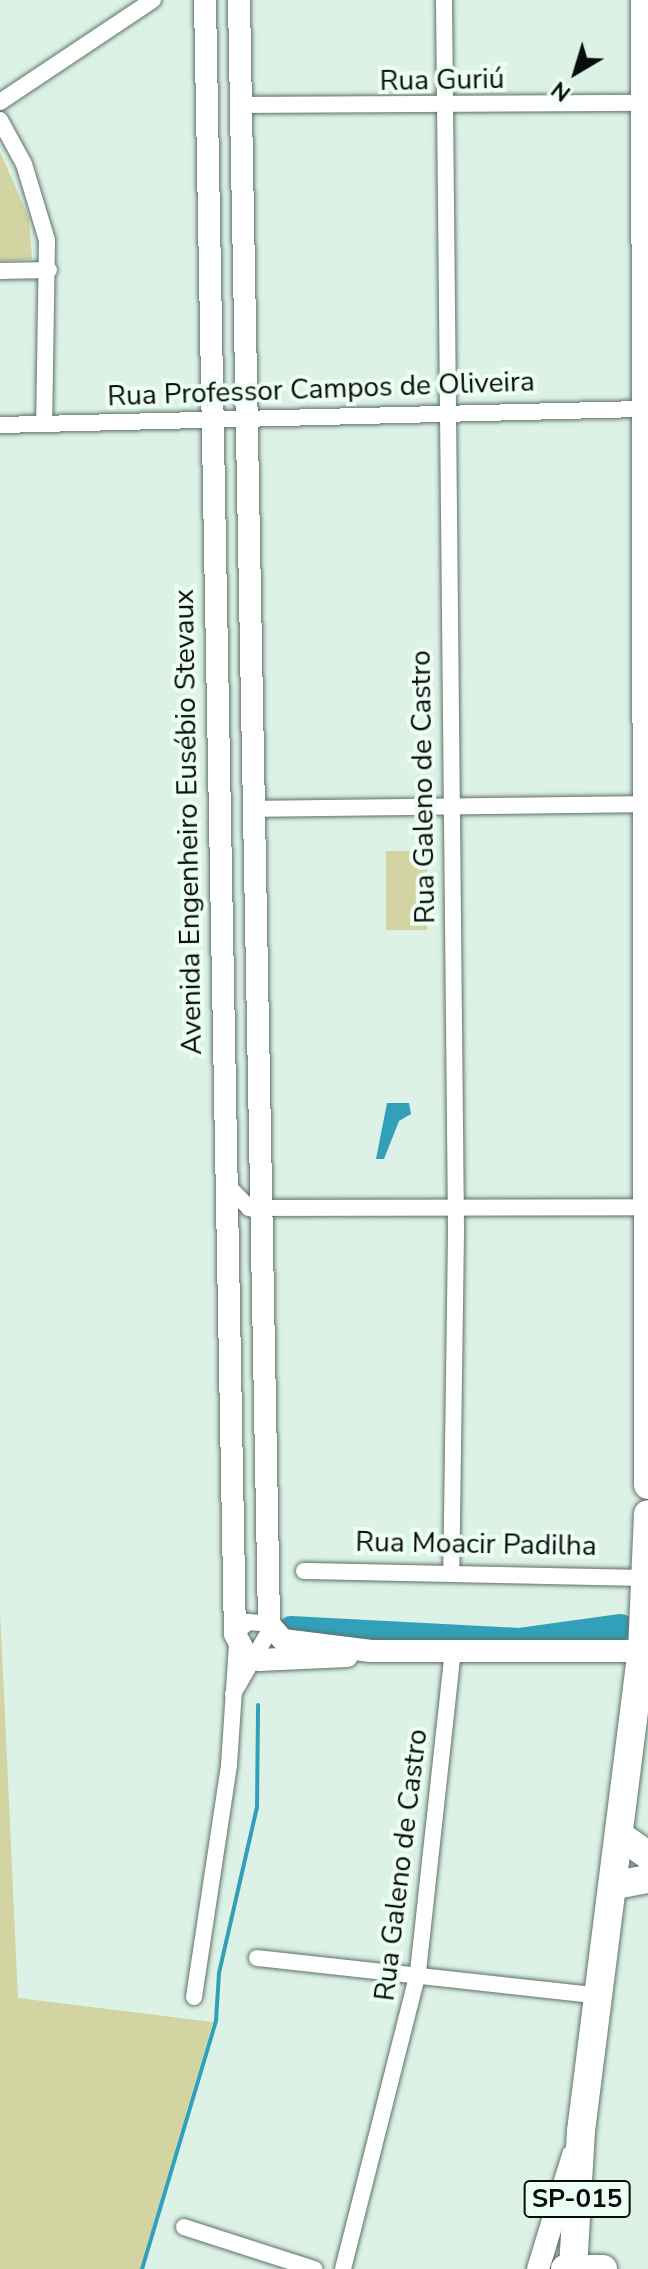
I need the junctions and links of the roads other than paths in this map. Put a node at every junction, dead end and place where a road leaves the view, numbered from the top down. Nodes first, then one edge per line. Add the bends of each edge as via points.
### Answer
1 (153, 0) edge
2 (205, 0) edge
3 (239, 0) edge
4 (444, 0) edge
5 (645, 0) edge
6 (205, 79) junction
7 (0, 102) edge
8 (644, 103) junction
9 (240, 105) junction
10 (447, 107) junction
11 (0, 120) edge
12 (646, 179) edge
13 (646, 238) edge
14 (49, 270) junction
15 (0, 271) edge
16 (645, 409) edge
17 (448, 411) junction
18 (246, 417) junction
19 (211, 419) junction
20 (44, 424) junction
21 (0, 425) edge
22 (212, 526) junction
23 (248, 566) junction
24 (646, 804) junction
25 (448, 806) junction
26 (251, 809) junction
27 (648, 1055) edge
28 (648, 1121) edge
29 (224, 1178) junction
30 (455, 1206) junction
31 (256, 1207) junction
32 (648, 1207) edge
33 (648, 1485) edge
34 (648, 1514) edge
35 (304, 1571) dead end
36 (451, 1573) junction
37 (646, 1586) edge
38 (270, 1626) junction
39 (236, 1638) junction
40 (643, 1643) junction
41 (371, 1651) junction
42 (453, 1652) junction
43 (259, 1660) junction
44 (232, 1695) junction
45 (622, 1837) junction
46 (648, 1855) edge
47 (648, 1879) edge
48 (616, 1885) junction
49 (257, 1958) dead end
50 (418, 1972) junction
51 (603, 1996) junction
52 (194, 1997) dead end
53 (581, 2131) junction
54 (184, 2227) dead end
55 (570, 2268) edge
56 (314, 2269) edge
57 (343, 2269) edge
58 (538, 2269) edge
59 (603, 2269) edge

1 - 7 street
2 - 6 main road, Avenida Engenheiro Eusébio Stevaux
3 - 9 main road
4 - 10 street, Rua Galeno de Castro
5 - 8 highway
6 - 9 main road via 223,101
6 - 19 main road, Avenida Engenheiro Eusébio Stevaux
8 - 10 street, Rua Guriú
8 - 12 highway
9 - 10 street, Rua Guriú
9 - 18 main road
10 - 17 street, Rua Galeno de Castro
11 - 14 street via 38,201
12 - 13 highway
13 - 16 highway
14 - 15 street
14 - 20 street
16 - 17 street, Rua Professor Campos de Oliveira
16 - 24 highway
17 - 18 street, Rua Professor Campos de Oliveira
17 - 25 street, Rua Galeno de Castro
18 - 19 street, Rua Professor Campos de Oliveira
18 - 23 main road
19 - 20 street, Rua Professor Campos de Oliveira
19 - 22 main road, Avenida Engenheiro Eusébio Stevaux
20 - 21 street, Rua Professor Campos de Oliveira
22 - 23 main road via 241,544
22 - 29 main road, Avenida Engenheiro Eusébio Stevaux
23 - 26 main road
24 - 25 street
24 - 27 highway
25 - 26 street
25 - 30 street, Rua Galeno de Castro
26 - 31 main road
27 - 28 highway
28 - 32 highway
29 - 31 street via 236,1199
29 - 39 main road, Avenida Engenheiro Eusébio Stevaux
30 - 31 street
30 - 32 street
30 - 36 street, Rua Galeno de Castro
31 - 38 main road
32 - 33 highway
34 - 37 highway, SP-015
35 - 36 street, Rua Moacir Padilha
36 - 37 street, Rua Moacir Padilha
37 - 40 highway, SP-015
38 - 39 street via 248,1622
38 - 41 main road via 283,1640
38 - 43 street
39 - 43 main road
39 - 44 street, Avenida Engenheiro Eusébio Stevaux
40 - 42 main road
40 - 45 highway, SP-015
41 - 42 main road
41 - 43 main road via 326,1660
42 - 50 street, Rua Galeno de Castro
43 - 44 street
44 - 52 street, Avenida Engenheiro Eusébio Stevaux via 229,1765
45 - 46 highway
45 - 48 highway, SP-015
47 - 48 highway
48 - 51 highway, SP-015
49 - 50 street
50 - 51 street
50 - 57 street, Rua Galeno de Castro
51 - 53 highway, SP-015
53 - 55 highway, SP-015
53 - 58 main road
54 - 56 street
55 - 59 highway

